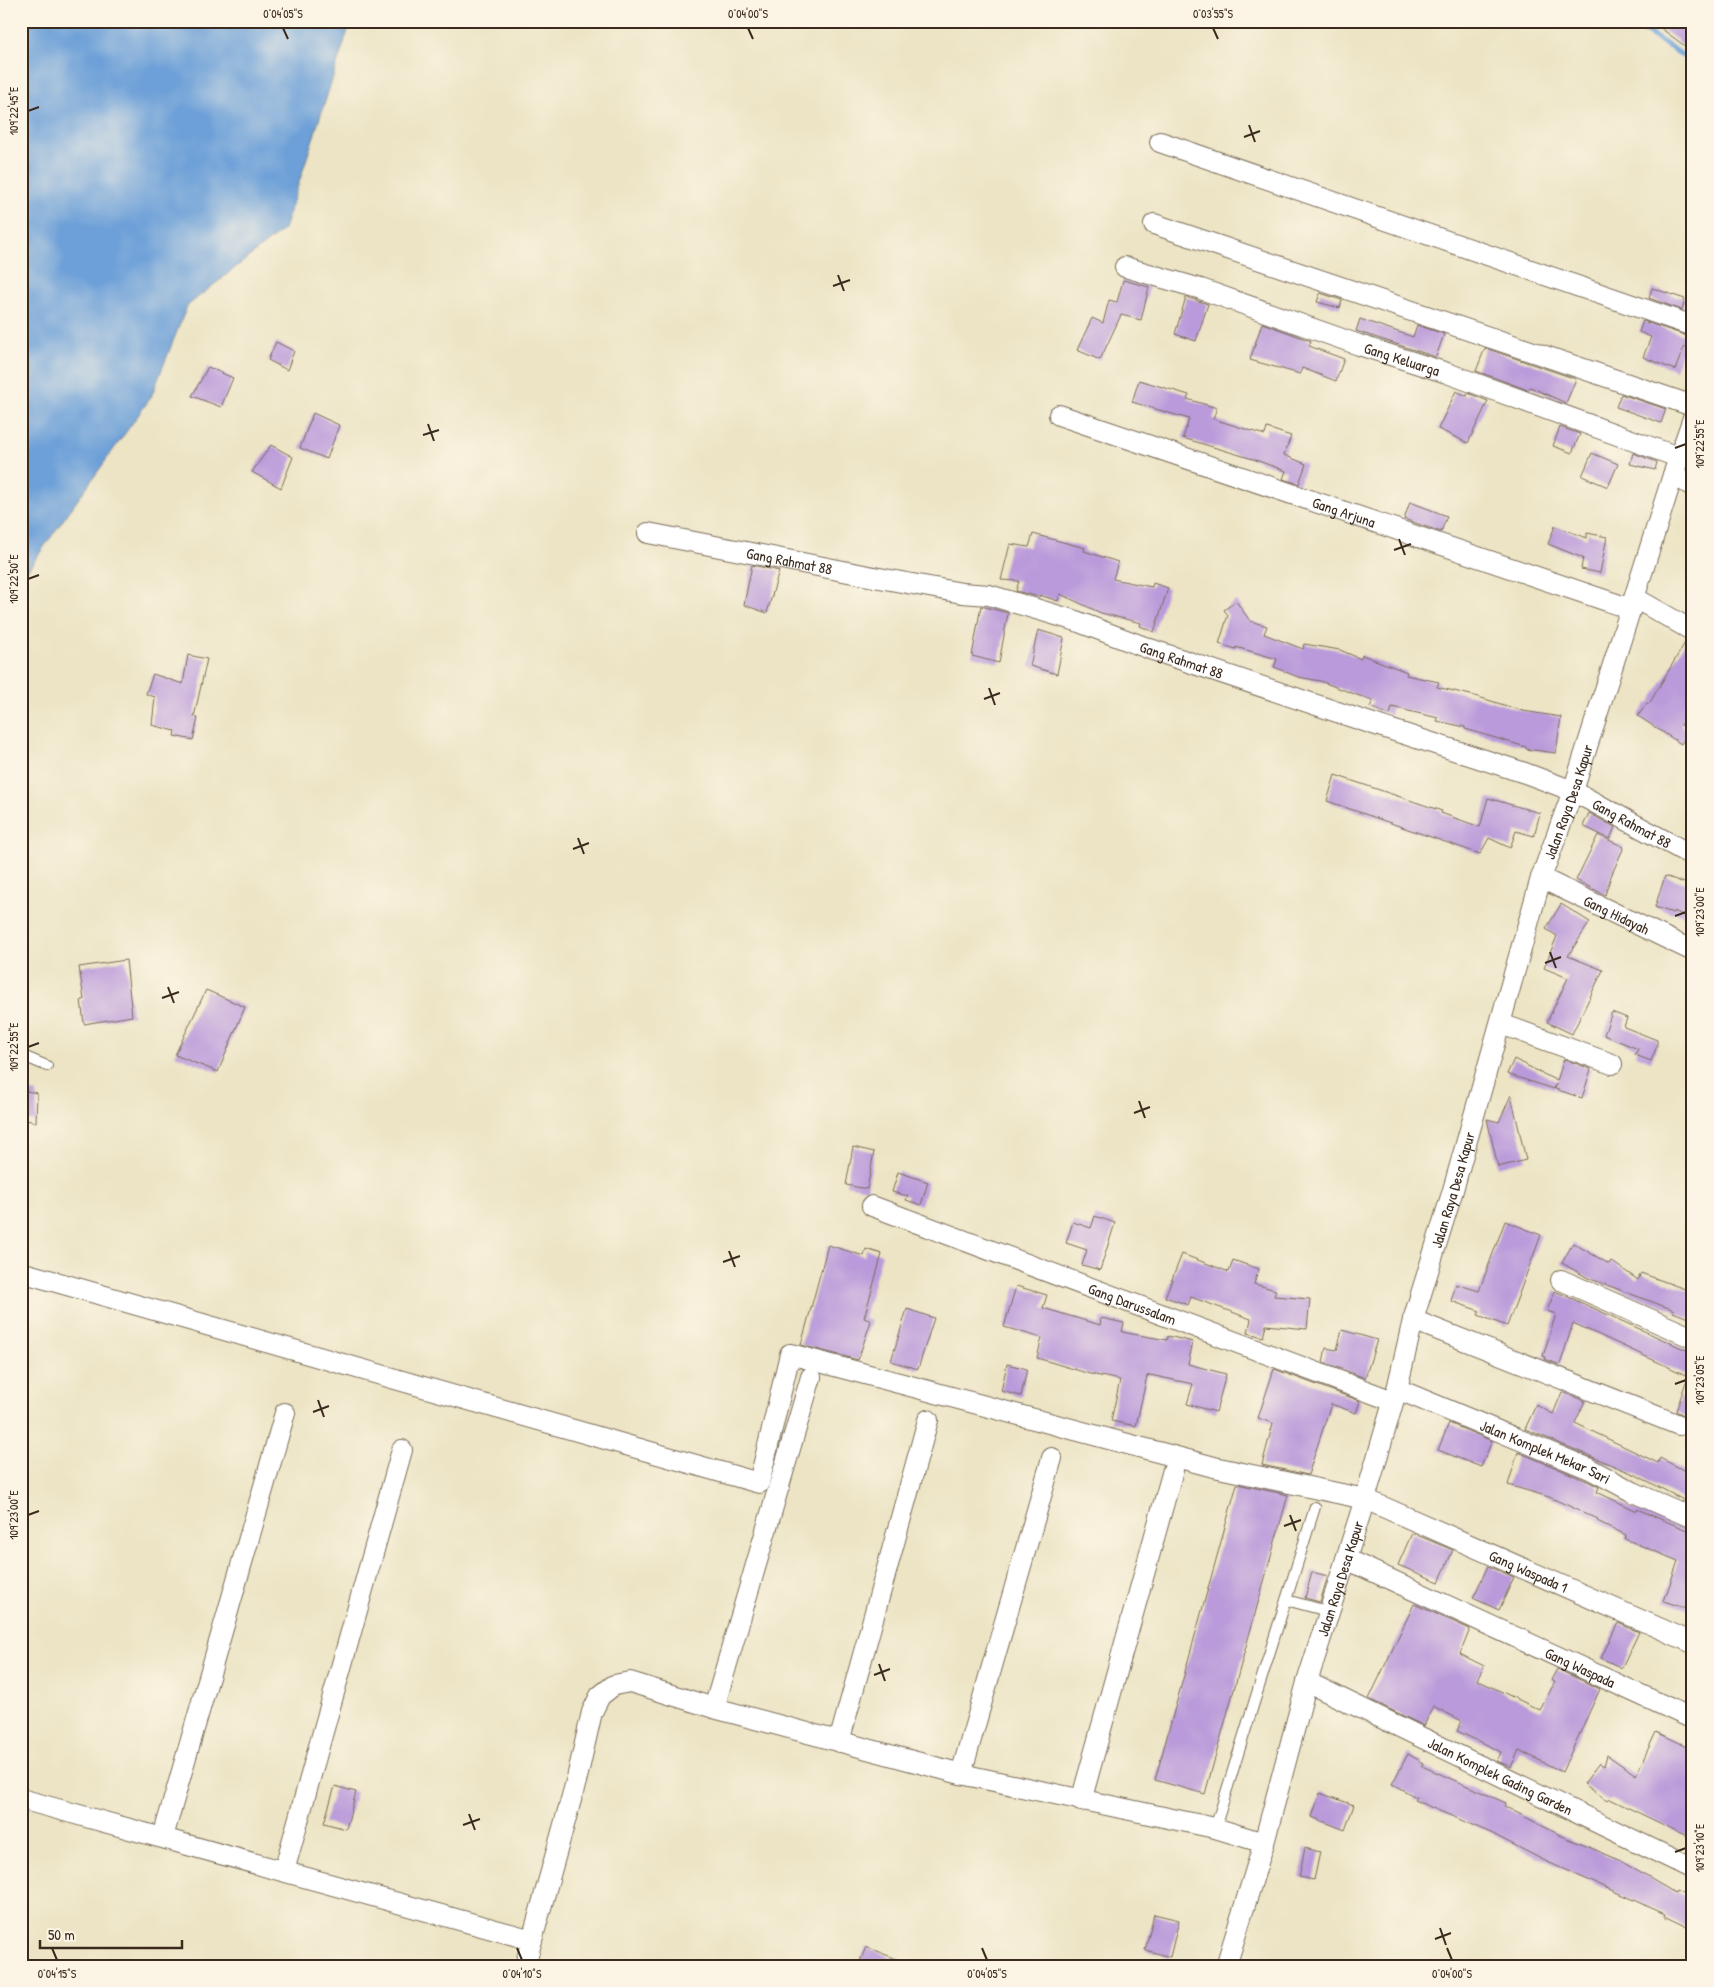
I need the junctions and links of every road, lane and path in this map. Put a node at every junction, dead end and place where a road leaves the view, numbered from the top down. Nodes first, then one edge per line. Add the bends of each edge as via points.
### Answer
1 (1160, 142) dead end
2 (1154, 224) dead end
3 (1125, 267) dead end
4 (1693, 326) edge
5 (1693, 406) edge
6 (1059, 415) dead end
7 (1693, 418) edge
8 (1675, 466) junction
9 (1693, 486) edge
10 (648, 533) dead end
11 (1633, 604) junction
12 (1693, 631) edge
13 (1573, 791) junction
14 (1693, 856) edge
15 (1541, 878) junction
16 (1693, 951) edge
17 (1502, 1024) junction
18 (21, 1055) edge
19 (1612, 1064) dead end
20 (47, 1066) dead end
21 (872, 1206) dead end
22 (21, 1272) edge
23 (1561, 1280) dead end
24 (1413, 1320) junction
25 (1693, 1338) edge
26 (810, 1377) dead end
27 (1395, 1395) junction
28 (285, 1413) dead end
29 (928, 1420) dead end
30 (1679, 1425) dead end
31 (402, 1450) dead end
32 (1052, 1458) dead end
33 (1173, 1470) dead end
34 (1365, 1499) junction
35 (1315, 1506) dead end
36 (1693, 1518) edge
37 (1346, 1559) junction
38 (1286, 1600) junction
39 (1331, 1612) junction
40 (1693, 1643) edge
41 (1308, 1682) junction
42 (714, 1708) junction
43 (1693, 1719) edge
44 (839, 1742) junction
45 (961, 1774) junction
46 (21, 1799) edge
47 (1081, 1800) junction
48 (1215, 1828) junction
49 (163, 1837) junction
50 (1264, 1843) junction
51 (1693, 1869) edge
52 (284, 1871) junction
53 (532, 1940) junction
54 (525, 1966) edge
55 (1226, 1966) edge

1 - 4 street
2 - 5 street
3 - 8 street, Gang Keluarga via 1201,288 1447,373
6 - 11 street, Gang Arjuna
7 - 8 street, Jalan Raya Desa Kapur
8 - 9 street, Gang Keluarga
8 - 11 street, Jalan Raya Desa Kapur
10 - 13 street, Gang Rahmat 88 via 962,593 989,595
11 - 12 street, Gang Arjuna
11 - 13 street, Jalan Raya Desa Kapur
13 - 14 street, Gang Rahmat 88
13 - 15 street, Jalan Raya Desa Kapur
15 - 16 street, Gang Hidayah
15 - 17 street, Jalan Raya Desa Kapur
17 - 19 street
17 - 24 street, Jalan Raya Desa Kapur
18 - 20 lane
21 - 27 street, Gang Darussalam
22 - 34 street, Gang Waspada 1 via 759,1483 790,1354 1214,1467
23 - 25 street
24 - 27 street, Jalan Raya Desa Kapur
24 - 30 street
26 - 42 street
27 - 34 street, Jalan Raya Desa Kapur
27 - 36 street, Jalan Komplek Mekar Sari via 1590,1469
28 - 49 street
29 - 44 street
31 - 52 street
32 - 45 street
33 - 47 street
34 - 37 street, Jalan Raya Desa Kapur
34 - 40 street, Gang Waspada 1
35 - 38 lane
37 - 39 street, Jalan Raya Desa Kapur
37 - 43 street, Gang Waspada
38 - 39 lane
38 - 48 lane
39 - 41 street, Jalan Raya Desa Kapur
41 - 50 street, Jalan Raya Desa Kapur
41 - 51 street, Jalan Komplek Gading Garden
42 - 44 street
42 - 53 street via 630,1682 614,1685 600,1696 592,1712
44 - 45 street
45 - 47 street
46 - 49 street
47 - 48 street
48 - 50 street
49 - 52 street
50 - 55 street, Jalan Raya Desa Kapur
52 - 53 street
53 - 54 street

